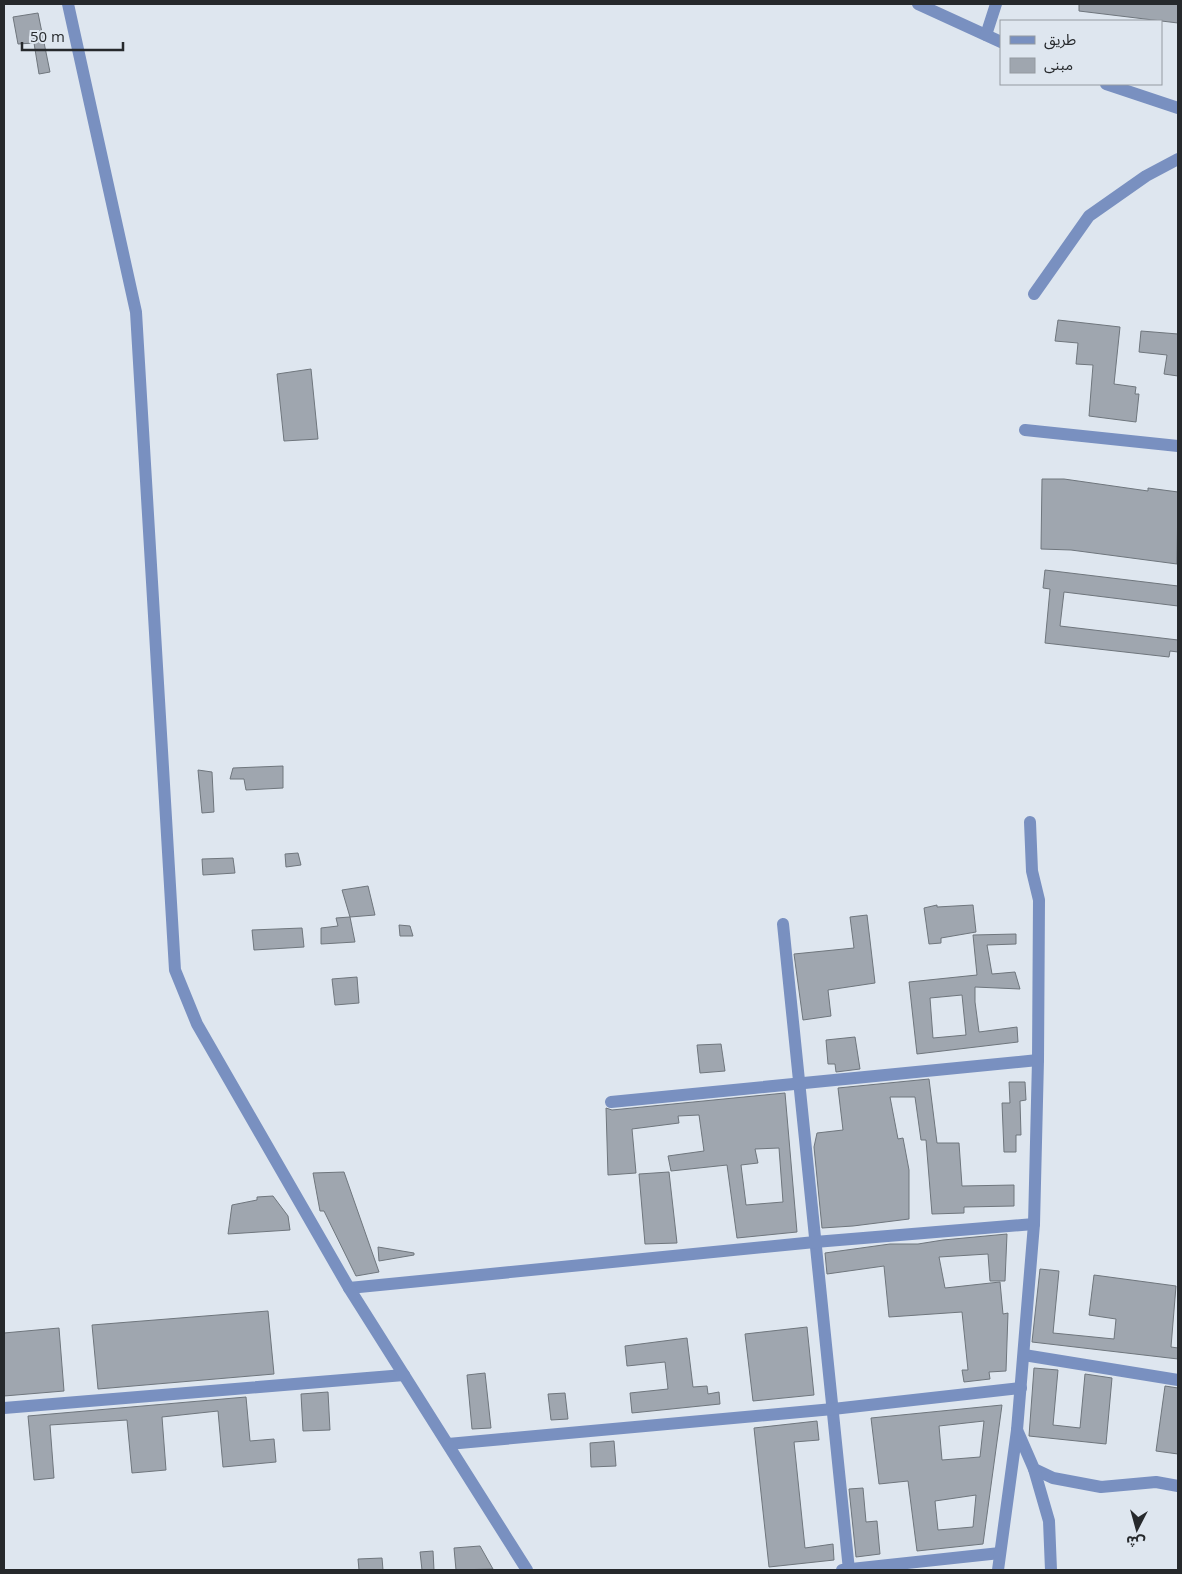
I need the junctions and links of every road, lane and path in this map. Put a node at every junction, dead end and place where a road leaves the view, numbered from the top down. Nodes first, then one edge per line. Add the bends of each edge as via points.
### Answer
1 (68, 4) edge
2 (918, 4) edge
3 (996, 4) edge
4 (986, 34) junction
5 (1000, 41) edge
6 (1109, 85) edge
7 (1178, 108) edge
8 (1178, 159) edge
9 (1034, 294) dead end
10 (1025, 430) dead end
11 (1178, 446) edge
12 (1030, 822) dead end
13 (783, 924) dead end
14 (1038, 1060) junction
15 (800, 1084) junction
16 (611, 1102) dead end
17 (1034, 1224) junction
18 (815, 1242) junction
19 (349, 1288) junction
20 (1024, 1355) junction
21 (404, 1375) junction
22 (1178, 1380) edge
23 (1021, 1388) junction
24 (4, 1408) edge
25 (833, 1409) junction
26 (1017, 1430) junction
27 (448, 1444) junction
28 (1034, 1469) junction
29 (1178, 1486) edge
30 (1000, 1553) junction
31 (526, 1570) edge
32 (847, 1570) edge
33 (998, 1570) edge
34 (1051, 1570) edge

1 - 19 street via 136,312 175,970 198,1024
2 - 4 street
3 - 4 street
4 - 5 street
6 - 7 street
8 - 9 street via 1146,176 1089,216
10 - 11 street
12 - 14 street via 1032,864 1039,900
13 - 15 street
14 - 15 street
14 - 17 street
15 - 16 street
15 - 18 street
17 - 18 street
17 - 20 street
18 - 19 street
18 - 25 street
19 - 21 street
20 - 22 street
20 - 23 street
21 - 24 street
21 - 27 street
23 - 25 street
23 - 26 street
25 - 27 street
25 - 32 street
26 - 28 street
26 - 30 street
27 - 31 street
28 - 29 street via 1053,1478 1100,1487 1156,1482
28 - 34 street via 1049,1521
30 - 32 street
30 - 33 street

